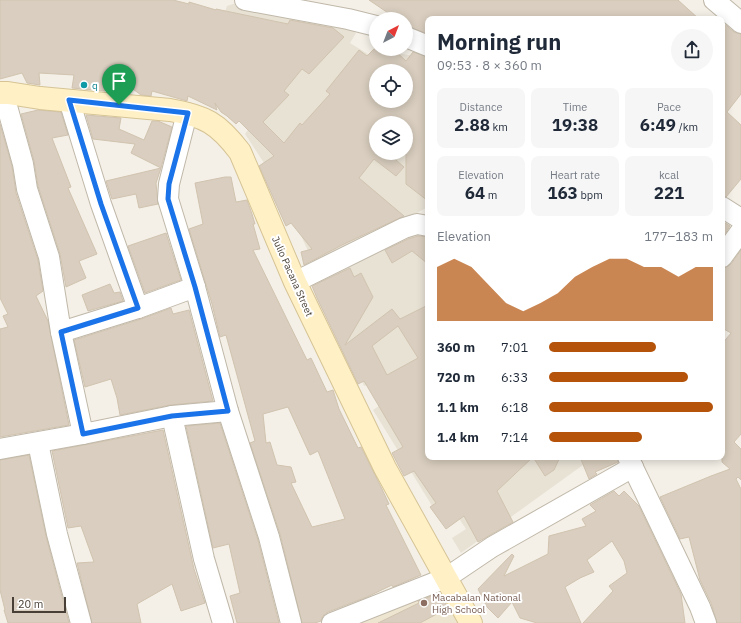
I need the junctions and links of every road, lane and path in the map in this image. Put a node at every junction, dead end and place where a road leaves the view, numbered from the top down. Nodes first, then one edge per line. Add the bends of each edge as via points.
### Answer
1 (245, 0) edge
2 (714, 0) edge
3 (741, 23) edge
4 (369, 24) edge
5 (413, 40) edge
6 (425, 45) edge
7 (2, 93) edge
8 (69, 100) junction
9 (188, 113) junction
10 (725, 209) edge
11 (741, 219) edge
12 (425, 225) edge
13 (741, 232) edge
14 (725, 253) edge
15 (295, 282) junction
16 (195, 287) junction
17 (138, 308) junction
18 (61, 332) junction
19 (228, 411) junction
20 (172, 416) junction
21 (83, 434) junction
22 (38, 443) junction
23 (0, 449) edge
24 (630, 462) edge
25 (446, 578) junction
26 (81, 623) edge
27 (223, 623) edge
28 (291, 623) edge
29 (332, 623) edge
30 (471, 623) edge
31 (706, 623) edge

1 - 4 street
2 - 3 street
5 - 6 street
7 - 8 street, Julio Pacana Street
7 - 18 street via 22,164 26,189 49,257
8 - 9 street, Julio Pacana Street
8 - 17 street via 101,204
9 - 15 street, Julio Pacana Street via 217,126 240,152
9 - 16 street via 169,184 168,199
10 - 11 street
12 - 15 street via 417,224 404,228
13 - 14 street
15 - 25 street, Julio Pacana Street via 384,468
16 - 17 street
16 - 19 street
17 - 18 street
18 - 21 street
19 - 20 street
19 - 28 street via 269,537
20 - 21 street
20 - 27 street via 204,560
21 - 22 street
22 - 23 street
22 - 26 street
24 - 25 street
24 - 31 street
25 - 29 street
25 - 30 street, Julio Pacana Street

